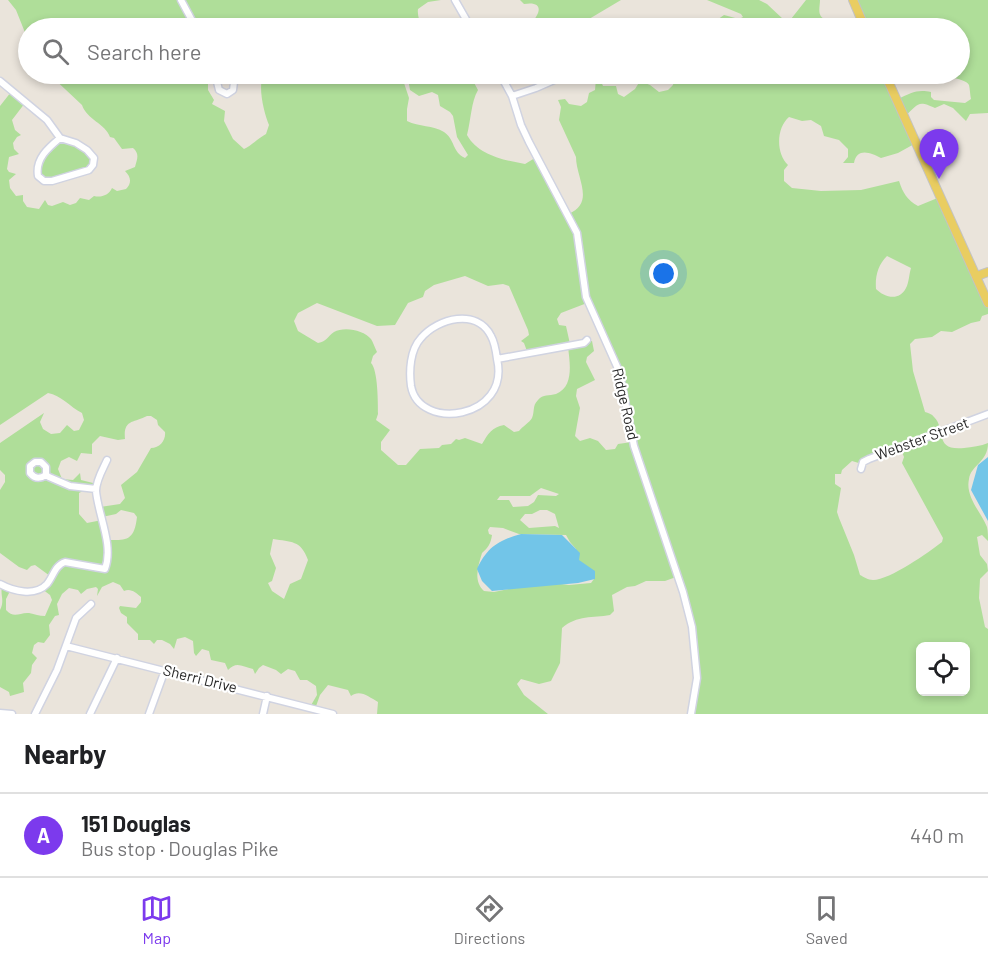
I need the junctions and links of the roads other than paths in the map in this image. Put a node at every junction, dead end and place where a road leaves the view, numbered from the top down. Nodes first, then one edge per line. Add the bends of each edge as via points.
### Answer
1 (181, 0) edge
2 (455, 0) edge
3 (853, 0) edge
4 (191, 18) edge
5 (465, 18) edge
6 (861, 18) edge
7 (0, 81) edge
8 (505, 84) edge
9 (545, 84) edge
10 (890, 84) edge
11 (512, 96) junction
12 (60, 138) junction
13 (988, 272) edge
14 (981, 281) edge
15 (988, 303) edge
16 (604, 338) junction
17 (497, 358) junction
18 (988, 414) edge
19 (107, 460) dead end
20 (861, 469) dead end
21 (46, 475) dead end
22 (96, 489) junction
23 (0, 584) edge
24 (91, 604) dead end
25 (66, 646) junction
26 (117, 658) junction
27 (165, 670) junction
28 (267, 696) junction
29 (313, 711) edge
30 (0, 713) edge
31 (12, 714) edge
32 (35, 714) edge
33 (90, 714) edge
34 (149, 714) edge
35 (263, 714) edge
36 (333, 714) edge
37 (691, 714) edge

1 - 4 street
2 - 5 street
3 - 6 main road
7 - 12 street via 48,120
8 - 11 street, Ridge Road
9 - 11 street
10 - 14 main road
11 - 16 street, Ridge Road via 524,132 577,233 586,297
12 - 12 street via 43,154 36,168 44,181 89,170 93,165 94,158 87,150
13 - 14 main road
14 - 15 main road
16 - 17 street
16 - 37 street, Ridge Road via 619,371 634,446 690,616 697,678
17 - 17 street via 492,337 482,325 462,317 440,324 415,346 411,370 415,399 422,407 445,414 480,406 497,387
18 - 20 street, Webster Street via 869,459
19 - 22 street
21 - 22 street via 70,486
22 - 23 street via 105,533 105,569 65,562 59,564 39,590 21,591
24 - 25 street via 76,618
25 - 26 street, Sherri Drive
25 - 32 street
26 - 27 street, Sherri Drive
26 - 33 street
27 - 28 street, Sherri Drive
27 - 34 street
28 - 29 street, Sherri Drive
28 - 35 street
29 - 36 street, Sherri Drive
30 - 31 street

